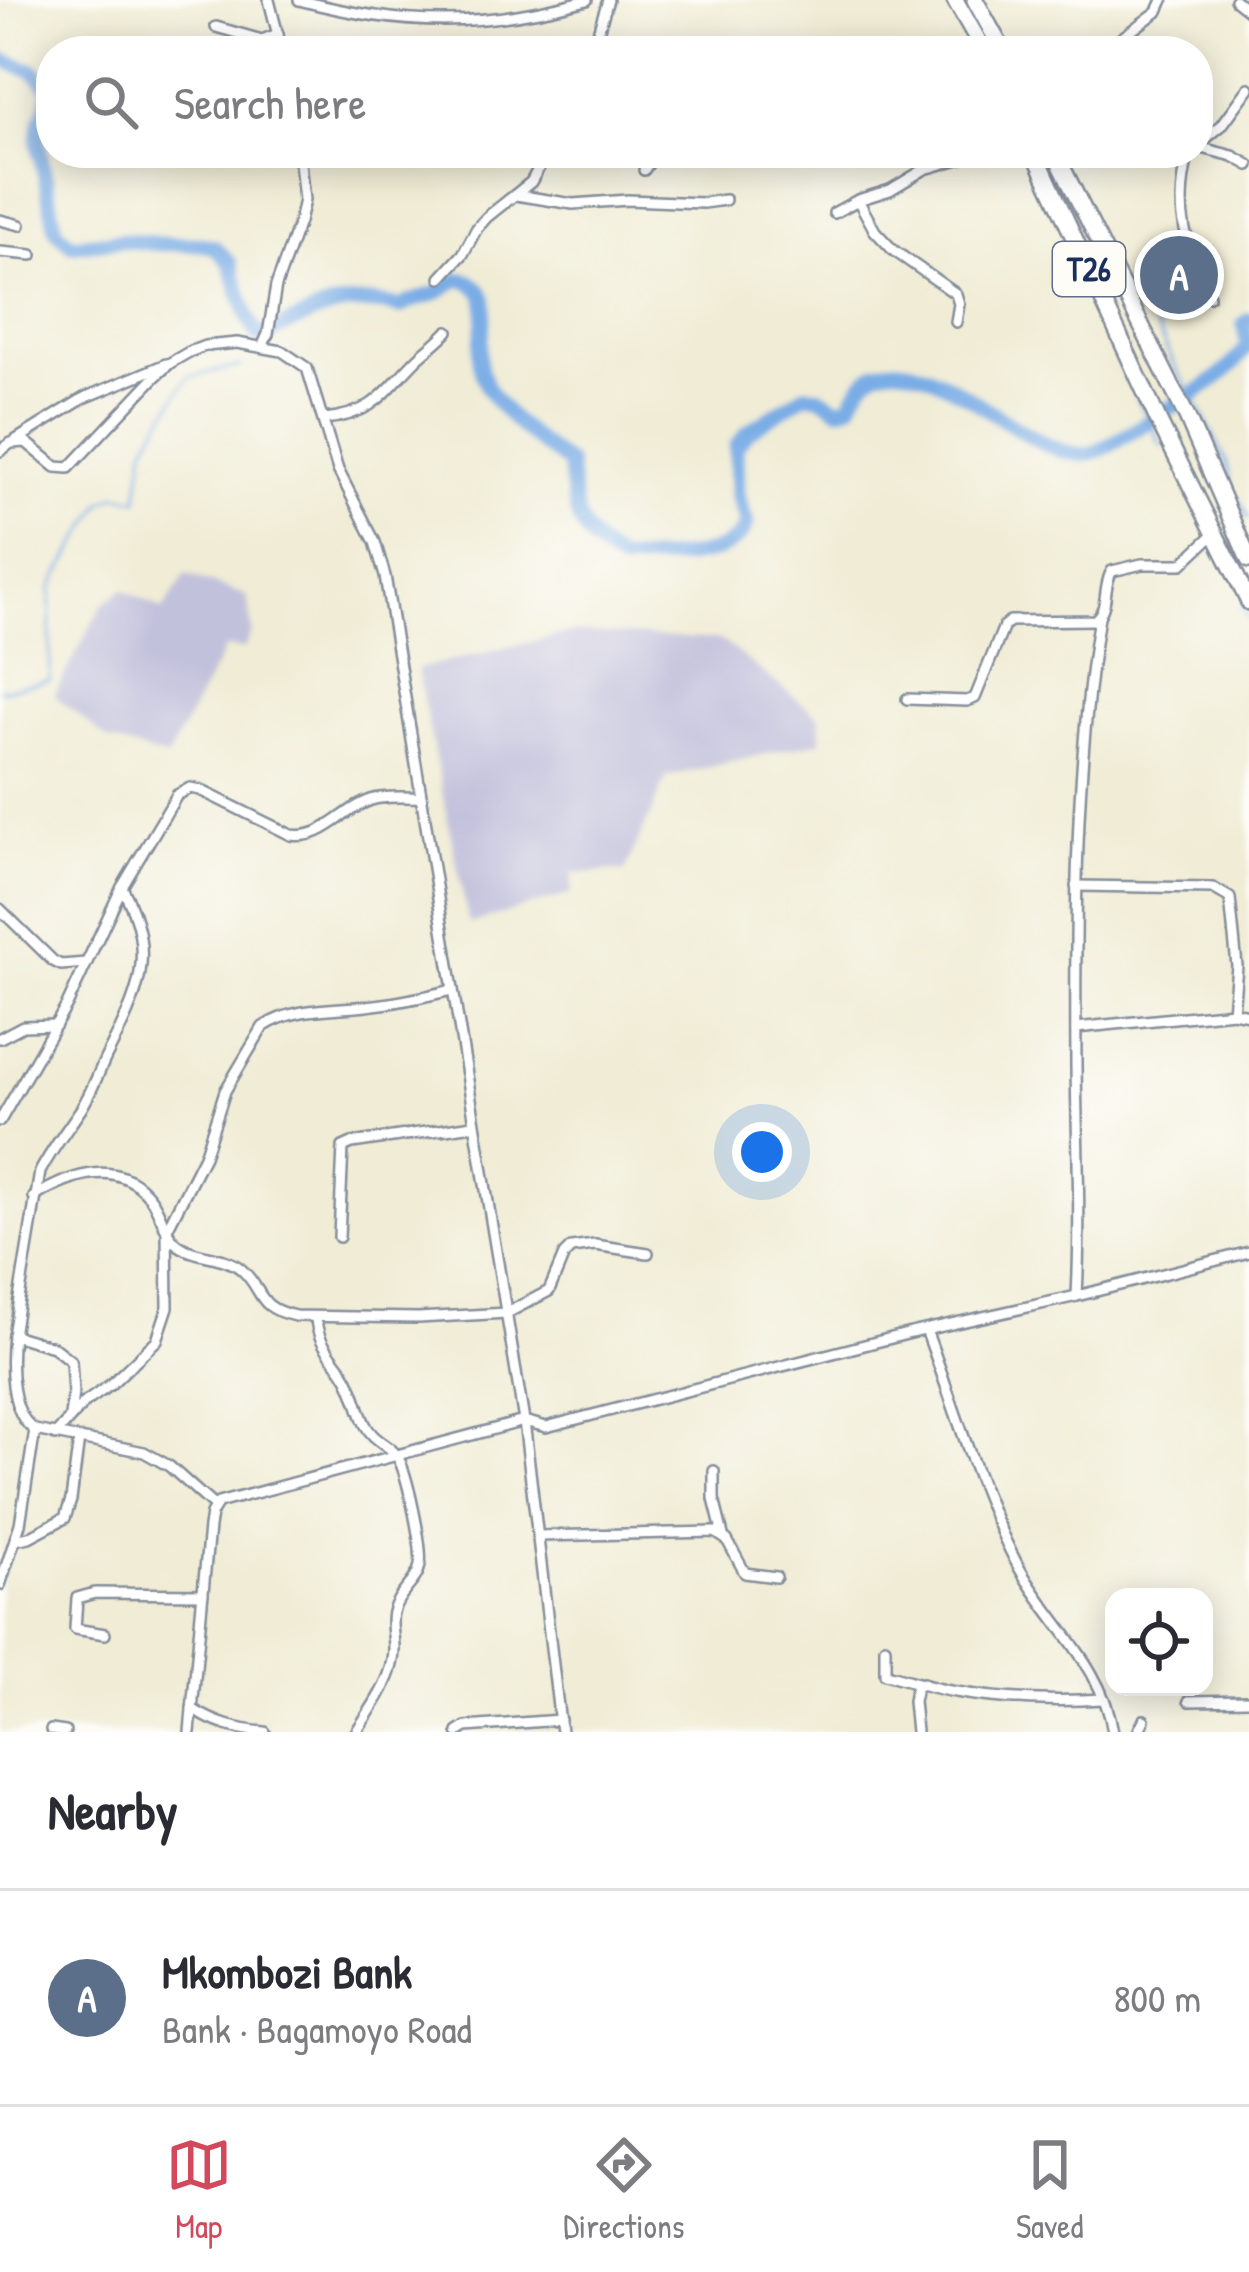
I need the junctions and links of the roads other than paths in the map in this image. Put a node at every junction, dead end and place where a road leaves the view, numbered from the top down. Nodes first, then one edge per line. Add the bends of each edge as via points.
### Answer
1 (269, 0) edge
2 (299, 0) edge
3 (586, 0) edge
4 (608, 0) edge
5 (955, 0) edge
6 (975, 0) edge
7 (1163, 0) edge
8 (1235, 0) edge
9 (1249, 11) edge
10 (216, 27) dead end
11 (278, 34) joint
12 (242, 36) edge
13 (273, 36) edge
14 (597, 36) edge
15 (975, 36) edge
16 (995, 36) edge
17 (1124, 36) edge
18 (1249, 88) edge
19 (1213, 134) edge
20 (1213, 150) edge
21 (1249, 164) edge
22 (301, 168) edge
23 (539, 168) edge
24 (931, 168) edge
25 (1042, 168) edge
26 (1063, 168) edge
27 (1186, 168) edge
28 (516, 195) junction
29 (725, 200) dead end
30 (858, 200) junction
31 (834, 213) dead end
32 (0, 220) edge
33 (20, 225) dead end
34 (0, 252) edge
35 (32, 255) dead end
36 (441, 278) dead end
37 (1209, 296) dead end
38 (956, 322) dead end
39 (448, 331) dead end
40 (262, 345) junction
41 (170, 363) junction
42 (324, 419) junction
43 (11, 443) junction
44 (0, 451) edge
45 (1216, 532) junction
46 (1244, 536) edge
47 (1249, 560) edge
48 (1249, 602) edge
49 (1099, 617) junction
50 (907, 699) dead end
51 (421, 797) junction
52 (1076, 886) junction
53 (122, 887) junction
54 (0, 909) edge
55 (87, 963) junction
56 (452, 990) junction
57 (1233, 1012) junction
58 (1249, 1015) edge
59 (56, 1025) junction
60 (1076, 1028) junction
61 (0, 1039) edge
62 (1, 1119) edge
63 (473, 1125) junction
64 (34, 1198) junction
65 (166, 1228) junction
66 (339, 1237) dead end
67 (1249, 1252) edge
68 (648, 1253) dead end
69 (1077, 1296) junction
70 (507, 1313) junction
71 (316, 1317) junction
72 (926, 1330) junction
73 (13, 1335) junction
74 (69, 1419) junction
75 (524, 1421) junction
76 (35, 1430) junction
77 (55, 1435) junction
78 (79, 1439) junction
79 (397, 1456) junction
80 (714, 1471) dead end
81 (214, 1507) junction
82 (723, 1535) junction
83 (539, 1537) junction
84 (14, 1542) junction
85 (0, 1544) edge
86 (776, 1577) dead end
87 (0, 1585) edge
88 (202, 1594) junction
89 (105, 1634) dead end
90 (885, 1647) dead end
91 (923, 1683) junction
92 (1104, 1699) junction
93 (1249, 1700) edge
94 (1189, 1701) dead end
95 (192, 1709) junction
96 (1144, 1720) dead end
97 (560, 1726) edge
98 (51, 1730) edge
99 (65, 1732) edge
100 (190, 1732) edge
101 (265, 1732) edge
102 (356, 1732) edge
103 (458, 1732) edge
104 (916, 1732) edge
105 (1113, 1732) edge
106 (1138, 1732) edge

1 - 11 street
2 - 3 street via 446,23
4 - 14 street
5 - 15 highway
6 - 16 highway
7 - 17 street
8 - 9 street
10 - 12 street
11 - 13 street
18 - 19 street
20 - 21 street
22 - 40 street via 304,200
23 - 28 street
24 - 30 street
25 - 45 highway, T26
26 - 46 highway, T26
27 - 37 street via 1186,244
28 - 29 street via 573,204
28 - 36 street via 477,228
30 - 31 street
30 - 38 street via 893,250 956,294
32 - 33 street
34 - 35 street
39 - 42 street via 382,397 352,415
40 - 41 street via 205,346
40 - 42 street via 308,368
41 - 43 street via 84,398
41 - 43 street via 69,468 59,469 26,442
42 - 51 street via 385,576
43 - 44 street
45 - 48 highway, T26
45 - 49 street via 1182,564 1112,571
46 - 47 highway, T26
49 - 50 street via 1010,621 975,698
49 - 52 street
51 - 53 street via 371,800 304,836 190,788 177,795
51 - 56 street
52 - 57 street via 1226,893 1238,966
52 - 60 street
53 - 55 street
53 - 64 street via 141,931 136,991 82,1107 40,1172
54 - 55 street via 53,961
55 - 59 street
56 - 63 street
56 - 65 street via 301,1012 262,1027
57 - 58 street
57 - 60 street
59 - 61 street via 23,1026
59 - 62 street
60 - 69 street
63 - 66 street via 343,1147
63 - 70 street
64 - 65 street via 81,1174 122,1175 152,1200
64 - 73 street
65 - 71 street via 186,1250 238,1266 277,1312
65 - 74 street via 168,1307 157,1340
67 - 69 street
68 - 70 street via 571,1248 549,1291
69 - 72 street
70 - 71 street
70 - 75 street
71 - 79 street via 319,1339 348,1378 366,1428
72 - 75 street via 546,1427
72 - 92 street via 1018,1566
73 - 74 street via 71,1361
73 - 76 street via 15,1395
74 - 77 street
75 - 79 street
75 - 83 street
76 - 77 street
76 - 84 street
77 - 78 street
78 - 81 street via 158,1457
78 - 84 street via 65,1518
79 - 81 street
79 - 102 street via 420,1569 399,1596 393,1659
80 - 82 street
81 - 88 street
82 - 83 street
82 - 86 street via 745,1573
83 - 97 street
84 - 85 street
84 - 87 street
88 - 89 street via 79,1595 75,1629
88 - 95 street
90 - 91 street via 885,1674
91 - 92 street via 1048,1702
91 - 104 street via 913,1701
92 - 105 street
93 - 94 street
95 - 100 street
95 - 101 street via 212,1722
96 - 106 street
97 - 103 street
98 - 99 street

